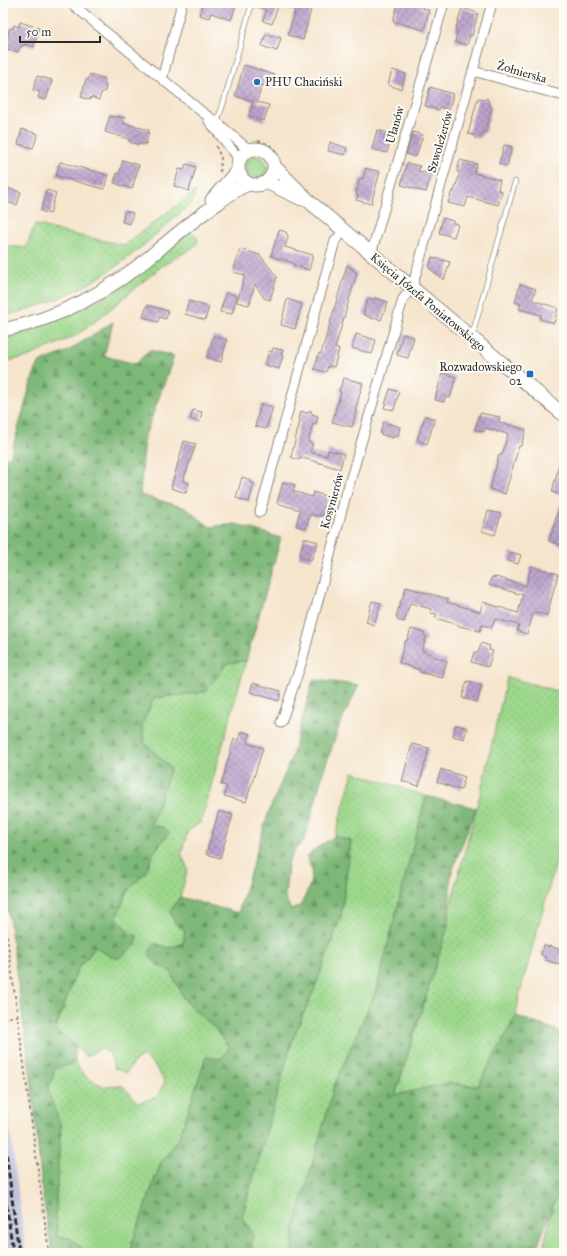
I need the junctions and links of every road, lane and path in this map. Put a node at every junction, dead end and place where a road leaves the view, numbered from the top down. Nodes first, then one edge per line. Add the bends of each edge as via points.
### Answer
1 (71, 3) edge
2 (182, 3) edge
3 (252, 3) edge
4 (444, 3) edge
5 (492, 3) edge
6 (473, 71) junction
7 (162, 79) junction
8 (564, 96) edge
9 (213, 123) junction
10 (252, 145) junction
11 (220, 154) dead end
12 (276, 161) junction
13 (238, 166) junction
14 (222, 180) dead end
15 (266, 182) junction
16 (515, 182) dead end
17 (249, 184) junction
18 (311, 204) junction
19 (191, 221) junction
20 (344, 231) junction
21 (371, 254) junction
22 (412, 288) junction
23 (3, 330) edge
24 (471, 338) junction
25 (564, 415) edge
26 (260, 512) dead end
27 (281, 723) dead end
28 (3, 906) edge
29 (18, 1016) junction
30 (3, 1018) edge
31 (49, 1253) edge

1 - 7 street
2 - 7 street
3 - 9 lane via 222,108
4 - 21 street, Ułanów
5 - 6 street, Szwoleżerów
6 - 8 street, Żołnierska
6 - 22 street, Szwoleżerów
7 - 9 street
9 - 10 street via 241,143
9 - 13 street via 233,151
10 - 12 street
10 - 12 path via 269,145 273,148
10 - 13 street via 243,153
11 - 14 path
12 - 15 street via 272,175
12 - 18 street, Księcia Józefa Poniatowskiego
13 - 17 street via 242,179
13 - 19 street via 226,185
15 - 17 street via 258,185
15 - 18 street, Księcia Józefa Poniatowskiego
16 - 24 lane
17 - 19 street via 232,192
18 - 20 street, Księcia Józefa Poniatowskiego
19 - 23 street via 115,284 62,311
20 - 21 street, Księcia Józefa Poniatowskiego
20 - 26 street via 335,241
21 - 22 street, Księcia Józefa Poniatowskiego
22 - 24 street, Księcia Józefa Poniatowskiego
22 - 27 street, Kosynierów via 403,300 344,502 302,661
24 - 25 street, Księcia Józefa Poniatowskiego
28 - 29 path
29 - 30 path
29 - 31 path

